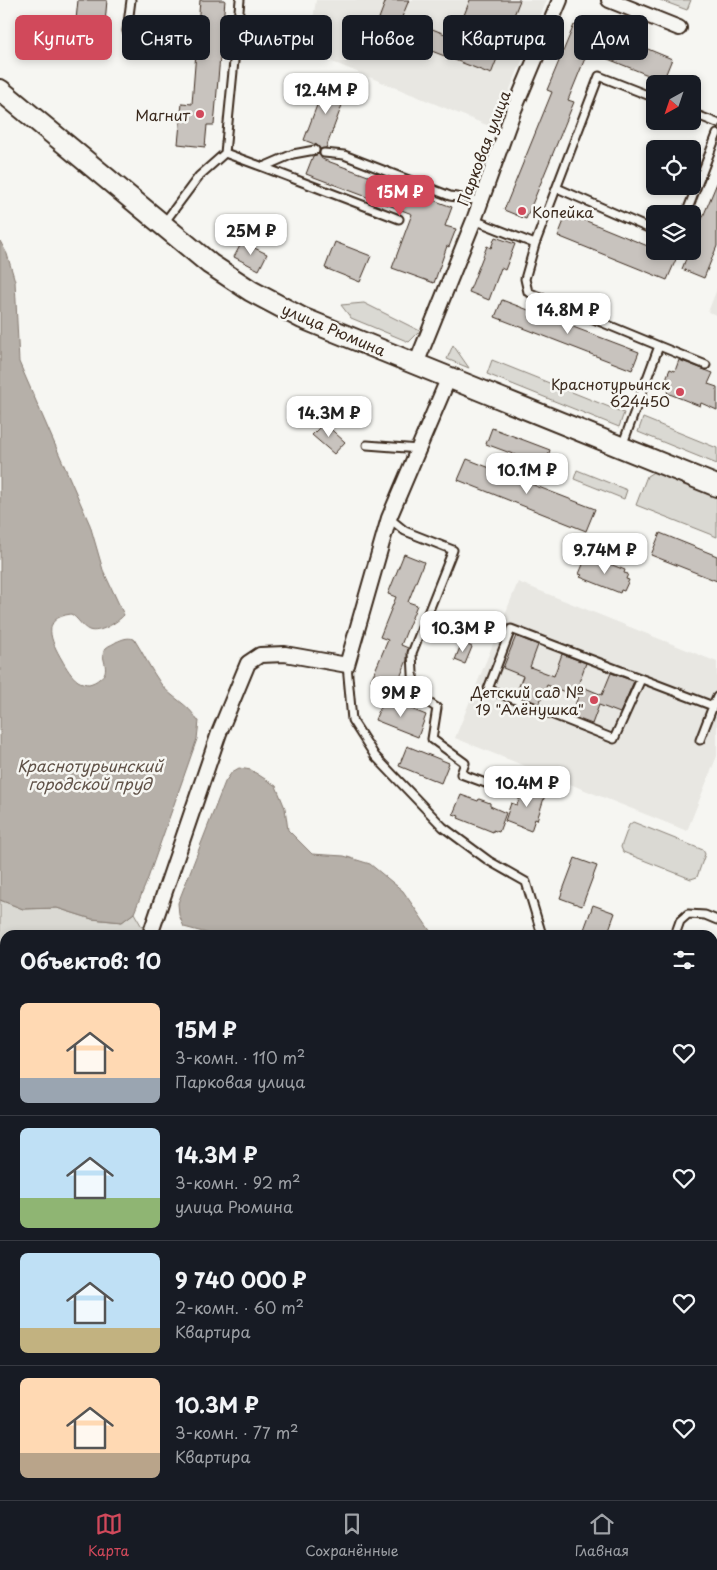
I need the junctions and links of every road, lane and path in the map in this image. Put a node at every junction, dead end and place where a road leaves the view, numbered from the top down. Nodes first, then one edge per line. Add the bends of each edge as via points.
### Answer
1 (131, 0) edge
2 (240, 0) edge
3 (560, 0) edge
4 (609, 0) edge
5 (129, 15) edge
6 (679, 28) dead end
7 (0, 90) edge
8 (646, 94) edge
9 (701, 117) edge
10 (717, 123) edge
11 (717, 134) edge
12 (315, 150) dead end
13 (225, 153) junction
14 (324, 153) dead end
15 (263, 166) junction
16 (557, 188) junction
17 (481, 201) junction
18 (689, 205) edge
19 (399, 219) dead end
20 (474, 220) junction
21 (162, 225) junction
22 (646, 227) edge
23 (535, 244) junction
24 (659, 346) junction
25 (416, 364) junction
26 (706, 365) dead end
27 (449, 377) junction
28 (367, 445) dead end
29 (621, 447) junction
30 (419, 449) junction
31 (717, 486) edge
32 (389, 518) junction
33 (348, 665) junction
34 (641, 679) junction
35 (717, 697) edge
36 (713, 706) junction
37 (700, 740) dead end
38 (508, 791) dead end
39 (717, 920) edge
40 (152, 930) edge
41 (540, 930) edge
42 (677, 930) edge

1 - 5 lane
2 - 13 lane
3 - 17 street, Парковая улица via 513,112
4 - 6 street
7 - 21 main road, улица Рюмина
8 - 16 lane via 599,76
9 - 10 lane
11 - 18 lane
12 - 15 lane via 292,154
13 - 15 lane
13 - 21 lane via 199,176
14 - 17 lane via 344,155 450,196
15 - 19 lane
16 - 22 lane
16 - 23 lane
17 - 20 street, Парковая улица
20 - 23 lane
20 - 25 street, Парковая улица
21 - 25 main road, улица Рюмина via 251,292 302,318
23 - 24 lane via 525,279 528,292
24 - 26 lane
24 - 29 lane
25 - 27 main road, улица Рюмина
27 - 29 main road, улица Рюмина
27 - 30 street
28 - 30 lane
29 - 31 main road, улица Рюмина
30 - 32 street
32 - 33 street
32 - 38 lane via 405,531 453,550 412,653 414,693 437,708 432,740 465,763 461,774
33 - 40 street via 285,654 260,655 248,663 219,733
33 - 41 lane via 352,720 375,756 443,827 489,861 526,882
34 - 34 lane via 512,629 488,689 614,739
34 - 36 lane
35 - 36 lane
36 - 37 lane
39 - 42 lane via 688,914 680,921

